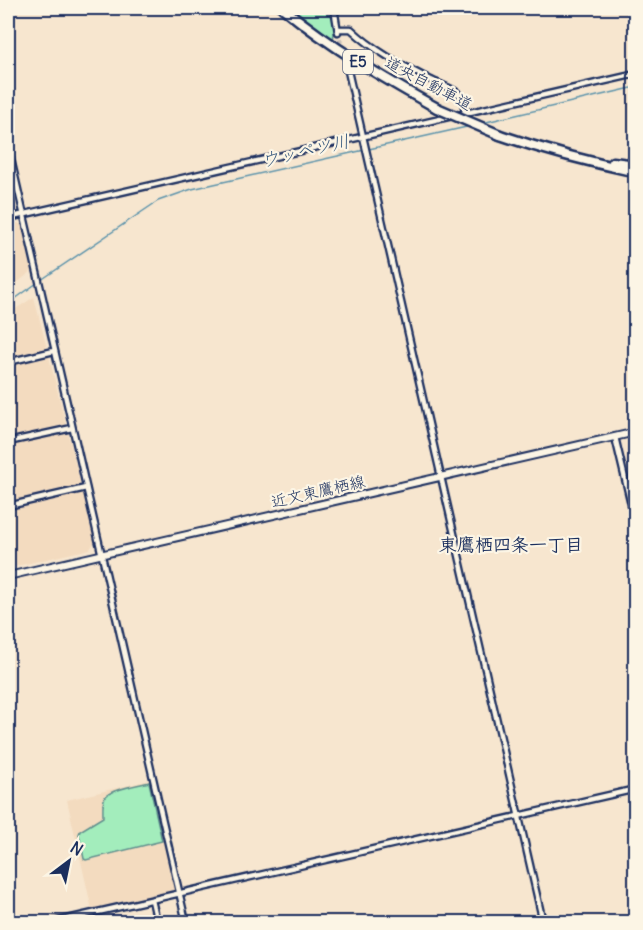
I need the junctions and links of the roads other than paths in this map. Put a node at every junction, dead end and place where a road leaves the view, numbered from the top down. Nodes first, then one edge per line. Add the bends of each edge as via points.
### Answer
1 (284, 8) edge
2 (334, 8) edge
3 (348, 70) tunnel mouth
4 (636, 74) edge
5 (465, 113) junction
6 (363, 140) junction
7 (8, 146) edge
8 (539, 148) junction
9 (636, 165) edge
10 (636, 172) edge
11 (23, 215) junction
12 (8, 219) edge
13 (54, 351) junction
14 (8, 362) edge
15 (72, 428) junction
16 (636, 432) edge
17 (615, 437) junction
18 (8, 442) edge
19 (441, 477) junction
20 (86, 488) junction
21 (8, 506) edge
22 (636, 525) edge
23 (102, 554) junction
24 (8, 576) edge
25 (636, 789) edge
26 (519, 816) junction
27 (180, 894) junction
28 (152, 900) junction
29 (64, 921) edge
30 (54, 922) edge
31 (157, 922) edge
32 (186, 922) edge
33 (543, 922) edge

1 - 8 highway, 道央自動車道 / E5, bridge via 349,56 437,108
2 - 5 street via 338,30 351,29 387,56 457,92
3 - 6 street
4 - 5 street
5 - 6 street
6 - 11 street
6 - 19 street
7 - 11 street
8 - 9 highway, 道央自動車道 / E5
8 - 10 highway, 道央自動車道 / E5
11 - 12 street
11 - 13 street
13 - 14 street
13 - 15 street
15 - 18 street
15 - 20 street
16 - 17 street, 近文東鷹栖線
17 - 19 street, 近文東鷹栖線
17 - 22 street
19 - 23 street, 近文東鷹栖線
19 - 26 street
20 - 21 street
20 - 23 street
23 - 24 street, 近文東鷹栖線
23 - 27 street
25 - 26 street
26 - 27 street
26 - 33 street
27 - 28 street
27 - 32 street
28 - 29 street
28 - 31 street
29 - 30 street

